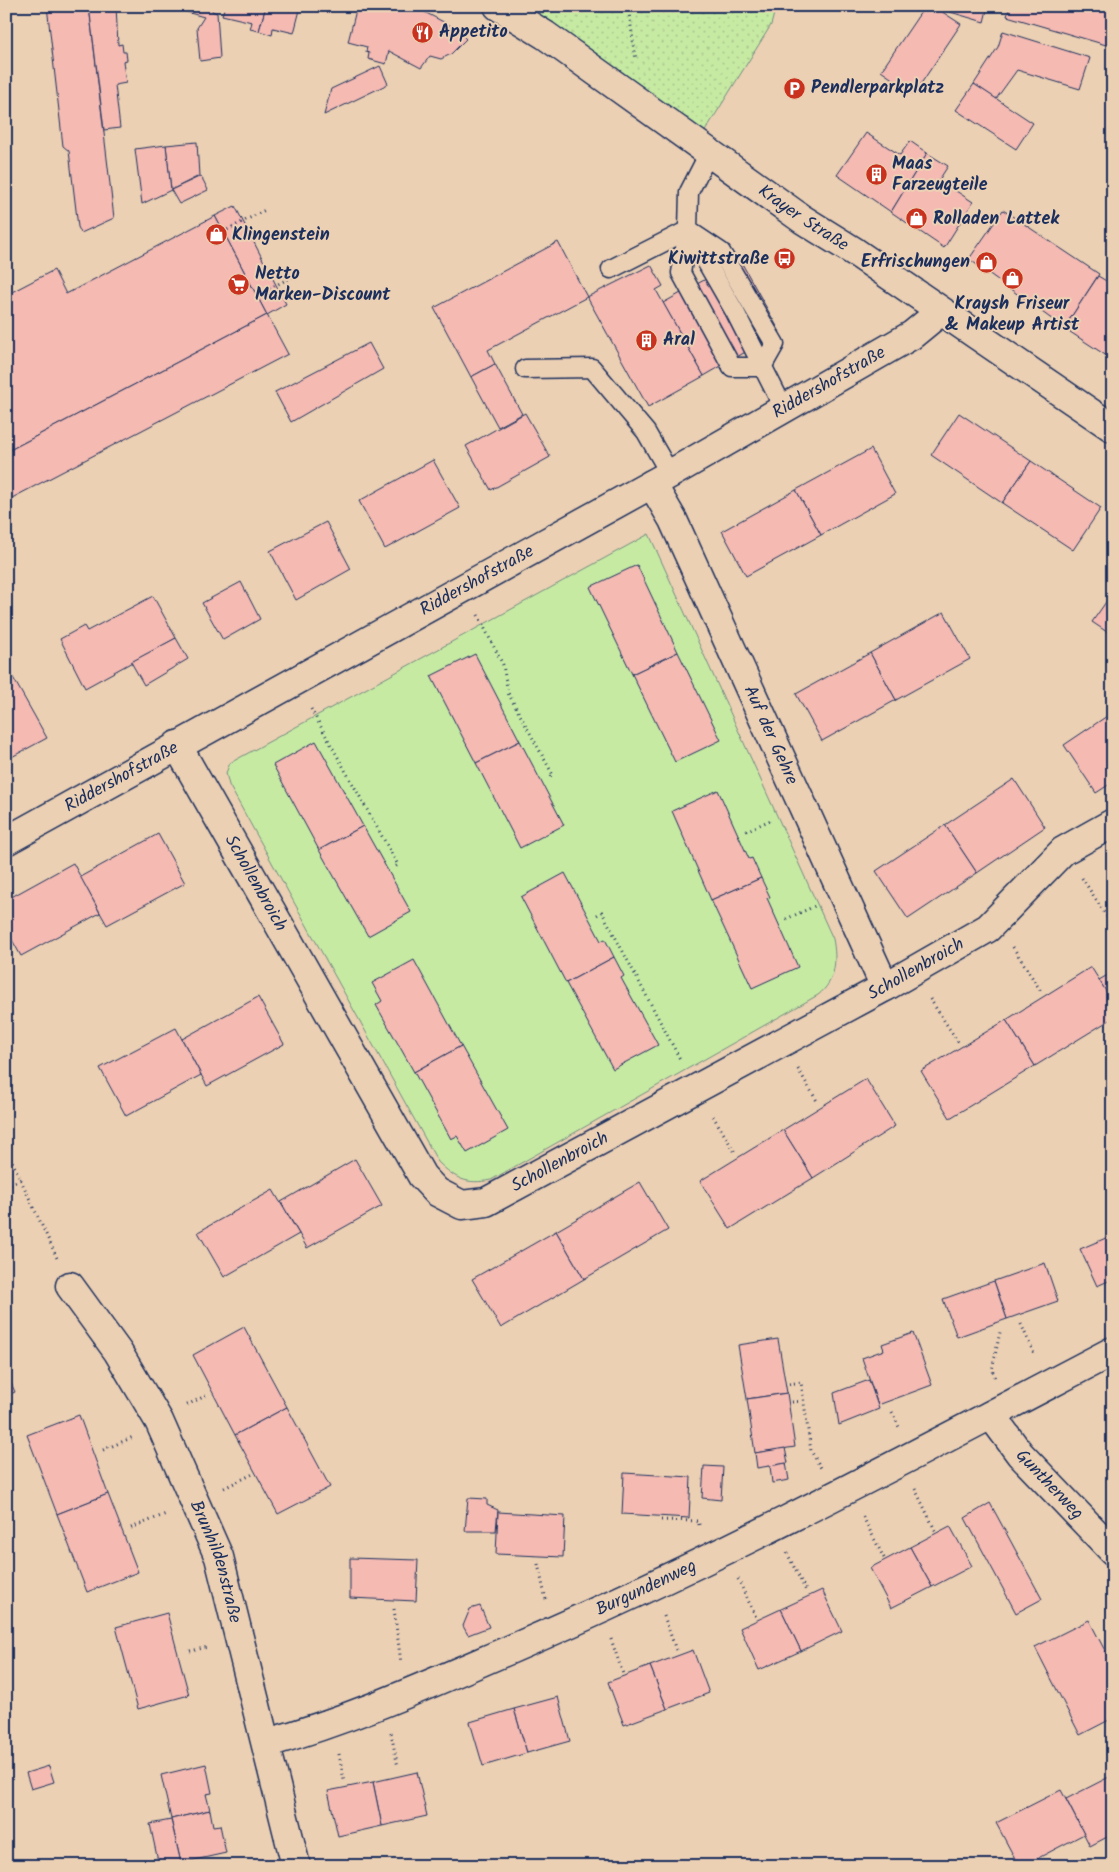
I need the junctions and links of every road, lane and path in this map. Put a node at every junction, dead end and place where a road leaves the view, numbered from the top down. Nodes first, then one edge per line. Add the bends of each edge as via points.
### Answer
1 (498, 6) edge
2 (628, 6) edge
3 (643, 106) junction
4 (710, 151) junction
5 (265, 210) dead end
6 (688, 230) junction
7 (223, 232) dead end
8 (611, 269) dead end
9 (298, 274) dead end
10 (256, 295) dead end
11 (940, 312) junction
12 (762, 367) junction
13 (525, 369) dead end
14 (783, 408) junction
15 (1113, 428) edge
16 (661, 479) junction
17 (464, 588) junction
18 (294, 681) junction
19 (177, 745) junction
20 (550, 778) dead end
21 (1113, 823) edge
22 (6, 841) edge
23 (1063, 851) junction
24 (395, 866) dead end
25 (597, 914) dead end
26 (992, 924) junction
27 (1113, 926) edge
28 (914, 971) junction
29 (885, 988) junction
30 (1042, 993) dead end
31 (958, 1042) dead end
32 (696, 1089) junction
33 (6, 1148) edge
34 (736, 1154) dead end
35 (21, 1179) junction
36 (6, 1186) edge
37 (70, 1286) joint
38 (1000, 1332) dead end
39 (1113, 1351) edge
40 (789, 1384) dead end
41 (804, 1400) junction
42 (792, 1402) dead end
43 (1001, 1409) junction
44 (901, 1461) junction
45 (841, 1492) junction
46 (774, 1526) junction
47 (936, 1532) dead end
48 (724, 1551) junction
49 (1113, 1551) edge
50 (884, 1558) dead end
51 (650, 1588) junction
52 (807, 1593) dead end
53 (394, 1609) dead end
54 (600, 1611) junction
55 (756, 1617) dead end
56 (677, 1653) dead end
57 (623, 1674) dead end
58 (411, 1692) junction
59 (267, 1743) junction
60 (296, 1866) edge

1 - 3 street, Krayer Straße via 545,35
2 - 3 path
3 - 4 street, Krayer Straße
4 - 6 lane via 688,192
4 - 11 street, Krayer Straße via 802,219
5 - 7 path
6 - 8 lane
6 - 12 lane
6 - 12 lane via 681,273 708,326 732,367
9 - 10 path
11 - 14 street, Riddershofstraße via 912,335
11 - 15 street, Krayer Straße
12 - 14 lane
13 - 16 lane via 592,368 646,432
14 - 16 street, Riddershofstraße
16 - 17 street, Riddershofstraße
16 - 29 street, Auf der Gehre via 673,520
17 - 18 street, Riddershofstraße
17 - 20 path via 503,665 508,692 553,775
18 - 19 street, Riddershofstraße
18 - 24 path via 398,865
19 - 22 street, Riddershofstraße
19 - 32 street, Schollenbroich via 422,1176 437,1192 462,1205 486,1202
21 - 23 street, Schollenbroich
23 - 26 street, Schollenbroich
23 - 27 path
25 - 32 path via 602,912
26 - 28 street, Schollenbroich
26 - 30 path via 1007,938
28 - 29 street, Schollenbroich
28 - 31 path
29 - 32 street, Schollenbroich
32 - 34 path
33 - 35 path
35 - 36 path
35 - 37 path
37 - 59 street, Brunhildenstraße via 118,1352 159,1421 215,1549
38 - 43 path via 992,1370
39 - 43 street, Burgundenweg
40 - 41 path via 801,1382
41 - 42 path
41 - 45 path via 812,1451
43 - 44 street, Burgundenweg
43 - 49 street, Guntherweg via 1020,1454
44 - 45 street, Burgundenweg
44 - 47 path
45 - 46 street, Burgundenweg
45 - 50 path
46 - 48 street, Burgundenweg
46 - 52 path
48 - 51 street, Burgundenweg
48 - 55 path
51 - 54 street, Burgundenweg
51 - 56 path via 659,1603
53 - 58 path via 402,1674
54 - 57 path
54 - 58 street, Burgundenweg
58 - 59 street, Burgundenweg
59 - 60 street, Brunhildenstraße

